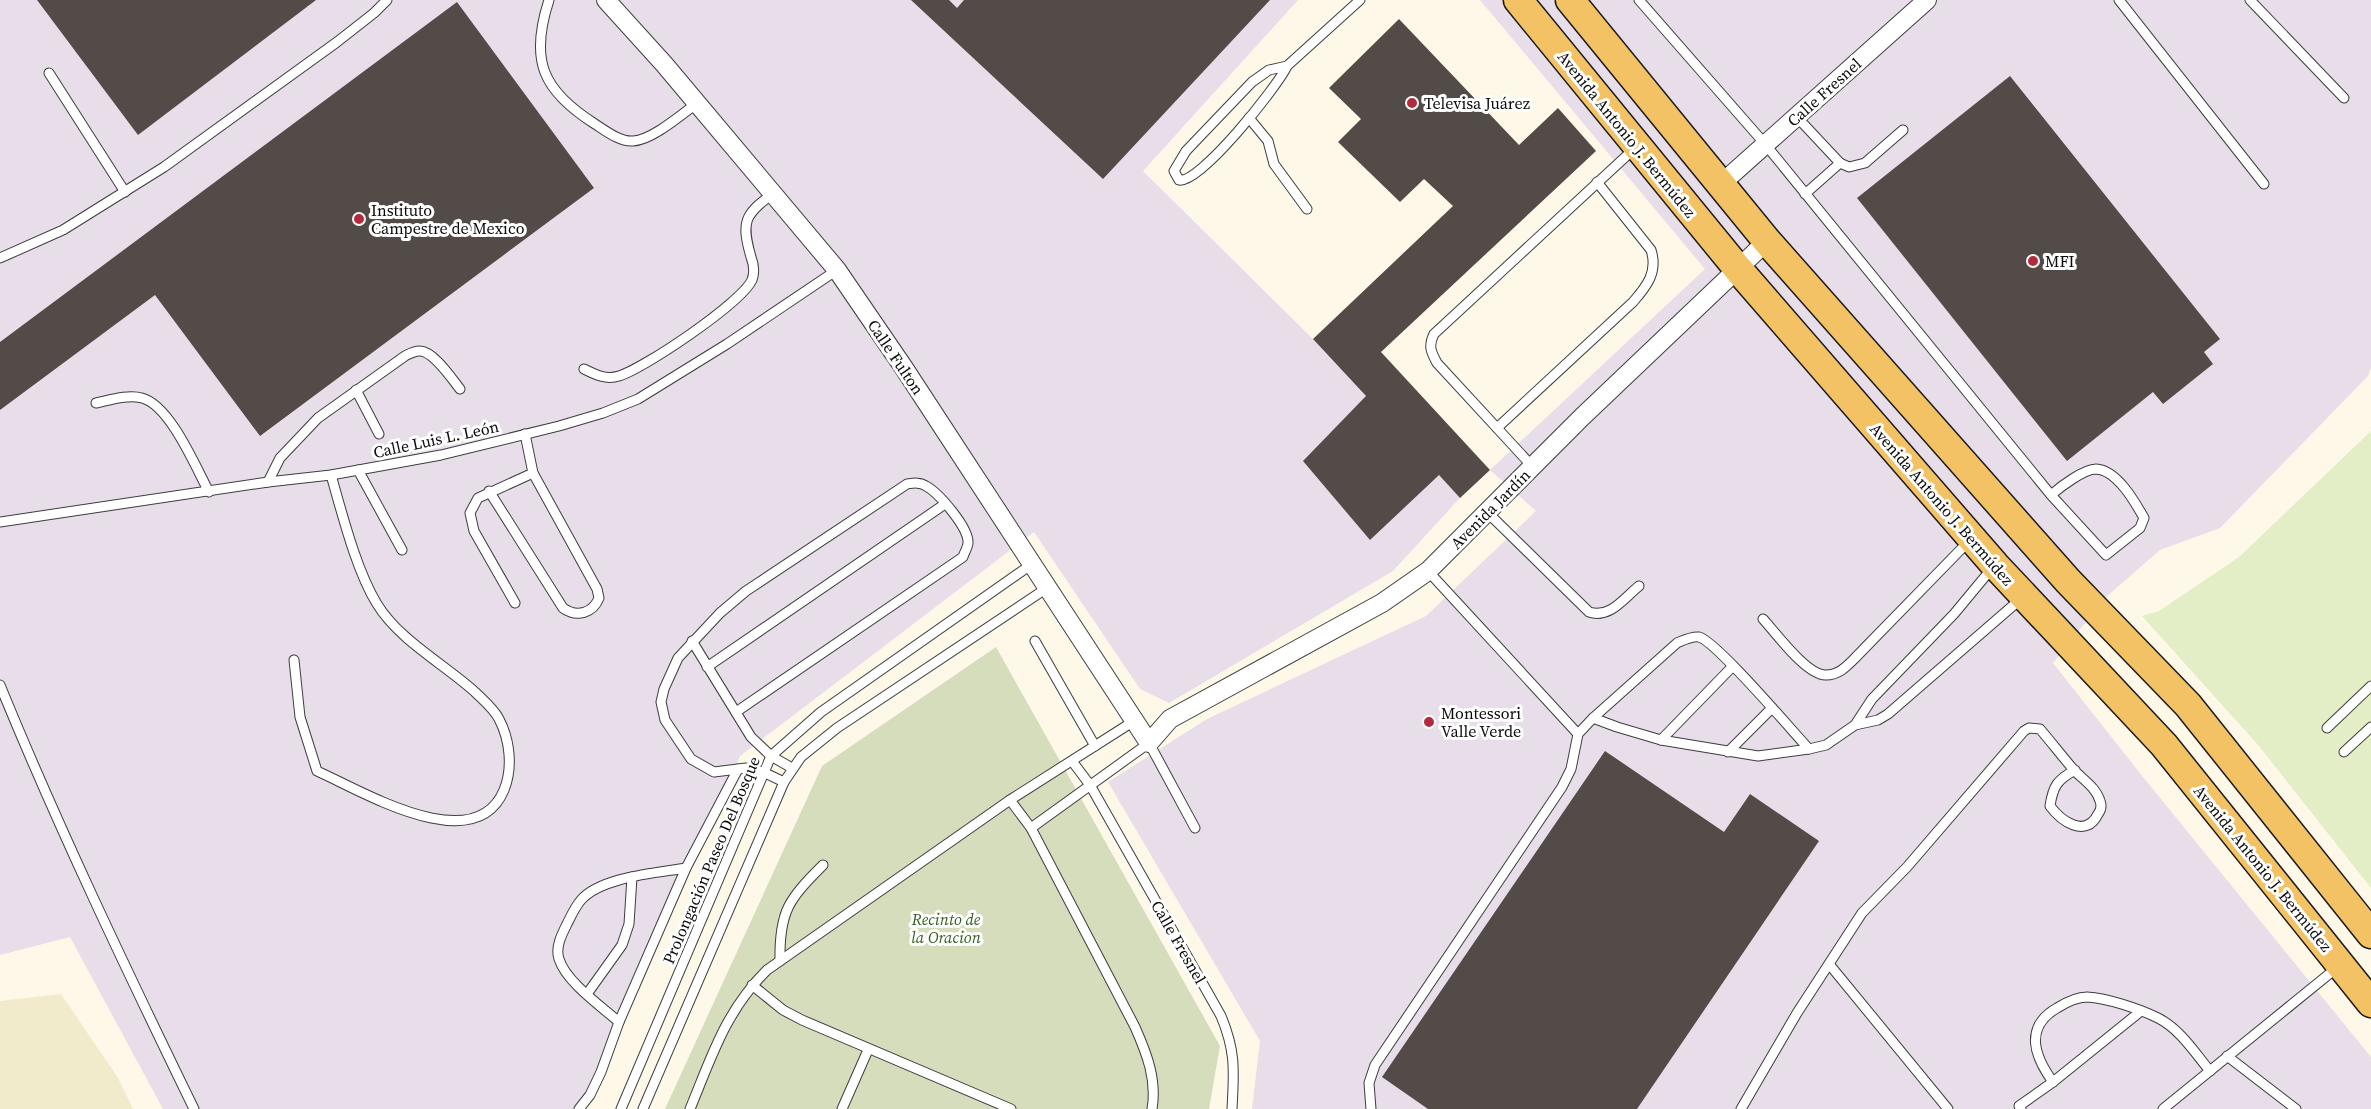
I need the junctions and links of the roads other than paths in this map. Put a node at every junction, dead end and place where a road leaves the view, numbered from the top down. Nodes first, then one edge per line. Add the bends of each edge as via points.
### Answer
1 (387, 0) edge
2 (549, 0) edge
3 (606, 0) edge
4 (1360, 0) edge
5 (1518, 0) edge
6 (1536, 0) edge
7 (1570, 0) edge
8 (1639, 0) edge
9 (1927, 0) edge
10 (2119, 0) edge
11 (2250, 0) edge
12 (1602, 40) junction
13 (1287, 66) junction
14 (49, 73) dead end
15 (2344, 98) dead end
16 (696, 104) junction
17 (1796, 116) junction
18 (1250, 118) junction
19 (1903, 130) dead end
20 (1765, 144) junction
21 (1637, 147) junction
22 (1840, 163) junction
23 (1597, 182) junction
24 (1721, 184) junction
25 (2264, 184) dead end
26 (125, 192) junction
27 (774, 193) junction
28 (1805, 194) junction
29 (1307, 209) dead end
30 (1767, 242) junction
31 (0, 258) edge
32 (1738, 269) junction
33 (837, 270) junction
34 (584, 369) dead end
35 (460, 389) dead end
36 (356, 390) junction
37 (96, 403) dead end
38 (1497, 428) junction
39 (379, 434) dead end
40 (525, 434) junction
41 (1532, 466) junction
42 (358, 471) junction
43 (533, 473) junction
44 (331, 475) junction
45 (268, 482) junction
46 (489, 491) junction
47 (209, 492) junction
48 (2051, 495) junction
49 (945, 504) junction
50 (1487, 512) junction
51 (0, 522) edge
52 (1972, 538) junction
53 (402, 550) dead end
54 (1032, 564) junction
55 (1995, 565) junction
56 (1428, 571) junction
57 (1639, 586) dead end
58 (1047, 588) junction
59 (2023, 597) junction
60 (515, 603) dead end
61 (1762, 619) dead end
62 (692, 641) junction
63 (1035, 641) dead end
64 (294, 660) dead end
65 (1733, 666) junction
66 (707, 667) junction
67 (0, 685) edge
68 (2371, 686) edge
69 (1772, 708) junction
70 (736, 712) junction
71 (1593, 718) junction
72 (1170, 720) junction
73 (1134, 721) junction
74 (1855, 725) junction
75 (2371, 727) edge
76 (2327, 728) dead end
77 (1578, 734) junction
78 (1661, 740) junction
79 (1149, 743) junction
80 (1095, 746) junction
81 (1809, 749) junction
82 (1728, 752) junction
83 (2344, 752) dead end
84 (771, 756) junction
85 (1072, 760) junction
86 (792, 768) junction
87 (738, 769) junction
88 (2074, 770) junction
89 (764, 772) junction
90 (784, 782) junction
91 (1090, 784) junction
92 (1010, 800) junction
93 (1031, 828) junction
94 (1195, 828) dead end
95 (823, 865) dead end
96 (686, 868) junction
97 (633, 878) junction
98 (2371, 934) edge
99 (780, 961) junction
100 (1829, 964) junction
101 (2341, 965) junction
102 (752, 986) junction
103 (587, 994) junction
104 (2371, 1003) edge
105 (2141, 1011) junction
106 (620, 1023) junction
107 (868, 1050) junction
108 (2228, 1056) junction
109 (2210, 1071) junction
110 (2054, 1082) junction
111 (989, 1105) edge
112 (194, 1109) edge
113 (579, 1109) edge
114 (621, 1109) edge
115 (643, 1109) edge
116 (690, 1109) edge
117 (842, 1109) edge
118 (1011, 1109) edge
119 (1152, 1109) edge
120 (1232, 1109) edge
121 (1371, 1109) edge
122 (1741, 1109) edge
123 (1948, 1109) edge
124 (2021, 1109) edge
125 (2163, 1109) edge
126 (2296, 1109) edge

1 - 26 lane via 288,79
2 - 16 lane via 541,46 542,65 548,82 577,113 622,139 633,141 647,137
3 - 16 street, Calle Fulton
4 - 13 lane
5 - 21 main road, Avenida Antonio J. Bermúdez
6 - 12 main road via 1572,43 1584,46
7 - 12 main road
8 - 20 lane
9 - 17 street, Calle Fresnel
10 - 25 lane
11 - 15 lane
12 - 24 main road
13 - 18 lane
13 - 18 lane via 1269,70 1252,82 1186,151 1174,171 1176,177 1184,181 1198,172
14 - 26 lane
16 - 27 street, Calle Fulton
17 - 20 street, Calle Fresnel
17 - 22 lane
18 - 29 lane via 1268,141 1274,164
19 - 22 lane via 1865,163 1849,167
20 - 24 street, Calle Fresnel
20 - 28 lane
21 - 23 lane
21 - 32 main road, Avenida Antonio J. Bermúdez
22 - 28 lane
23 - 38 lane via 1651,250 1655,262 1652,275 1633,302
23 - 38 lane via 1434,334 1429,344 1437,363
24 - 30 main road
26 - 31 lane via 63,230
27 - 33 street, Calle Fulton
27 - 34 lane via 747,218 745,236 753,279 736,297 630,372 607,378
28 - 48 lane
30 - 32 street, Avenida Jardín
30 - 98 main road via 2068,581 2188,705
32 - 41 street, Avenida Jardín
32 - 52 main road, Avenida Antonio J. Bermúdez
33 - 40 lane, Calle Luis L. León via 638,399 603,413
33 - 54 street, Calle Fulton
35 - 36 lane via 437,361 420,350
36 - 39 lane
36 - 45 lane via 299,436 280,458
37 - 47 lane via 143,398 156,405
38 - 41 lane
40 - 42 lane, Calle Luis L. León
40 - 43 lane
41 - 50 street, Avenida Jardín
42 - 44 lane, Calle Luis L. León
42 - 53 lane
43 - 46 lane
43 - 46 lane via 597,589 596,604 581,614 568,612 556,600
44 - 45 lane, Calle Luis L. León
44 - 64 lane via 377,604 411,641 466,685 499,718 510,763 502,794 479,817 456,822 437,820 408,812 317,771 300,717
45 - 47 lane, Calle Luis L. León
46 - 60 lane via 473,505 471,521
47 - 51 lane, Calle Luis L. León
48 - 48 lane via 2086,472 2101,470 2119,483 2144,518 2140,528 2106,555
49 - 62 lane via 928,487 907,484 746,591
49 - 66 lane
49 - 70 lane via 966,532 968,544 963,557
50 - 56 street, Avenida Jardín
50 - 57 lane via 1589,612 1597,615 1612,610
52 - 55 main road, Avenida Antonio J. Bermúdez
52 - 61 lane via 1855,658 1834,674 1825,675 1809,668
54 - 58 street, Calle Fulton
54 - 84 lane, Prolongación Paseo Del Bosque via 821,712
55 - 59 main road, Avenida Antonio J. Bermúdez
55 - 74 lane via 1872,699
56 - 72 street, Avenida Jardín via 1362,615
56 - 77 lane
58 - 73 street, Calle Fulton
58 - 86 lane via 837,728
59 - 74 lane via 1888,714
59 - 101 main road, Avenida Antonio J. Bermúdez via 2164,745
62 - 66 lane
62 - 87 lane via 678,658 664,689 661,702 666,720 691,759 714,772
63 - 80 lane
65 - 69 lane
65 - 71 lane via 1709,642 1699,637 1687,638
65 - 78 lane
66 - 70 lane
67 - 112 lane via 92,896
68 - 76 lane
69 - 81 lane
69 - 82 lane
70 - 84 lane via 751,737
71 - 77 lane
71 - 78 lane
72 - 73 street, Avenida Jardín
72 - 79 street, Avenida Jardín
73 - 79 street, Calle Fulton
73 - 80 lane
74 - 81 lane via 1826,745
75 - 83 lane
77 - 121 lane via 1562,788 1375,1065 1369,1083
78 - 82 lane
79 - 91 lane
79 - 94 lane
80 - 85 lane
81 - 82 lane via 1758,756
84 - 86 lane
84 - 89 lane, Prolongación Paseo Del Bosque
85 - 91 lane, Calle Fresnel
85 - 92 lane
86 - 90 lane
87 - 89 lane
87 - 96 lane
88 - 88 lane via 2052,790 2050,806 2059,819 2087,826 2096,819 2100,800
88 - 100 lane via 2040,729 2024,731 1863,913
89 - 90 lane
89 - 114 lane, Prolongación Paseo Del Bosque
90 - 115 lane
91 - 93 lane
91 - 120 lane, Calle Fresnel via 1221,1016 1233,1055
92 - 93 lane
92 - 99 lane
93 - 119 lane via 1145,1051 1153,1075
95 - 99 lane via 798,890 782,917
96 - 97 lane
96 - 106 lane
97 - 103 lane via 629,924 622,945
97 - 103 lane via 592,891 580,901 560,937 558,957
99 - 102 lane
100 - 122 lane
100 - 123 lane
101 - 104 main road, Avenida Antonio J. Bermúdez
101 - 108 lane
102 - 107 lane via 783,1010
102 - 116 lane via 723,1028
103 - 106 lane
105 - 109 lane via 2177,1032
105 - 110 lane
105 - 110 lane via 2086,997 2066,1002 2045,1014 2036,1031 2035,1048 2042,1067
106 - 113 lane via 601,1072
107 - 111 lane
107 - 117 lane
108 - 109 lane
108 - 126 lane
109 - 125 lane
110 - 124 lane via 2019,1106
111 - 118 lane

